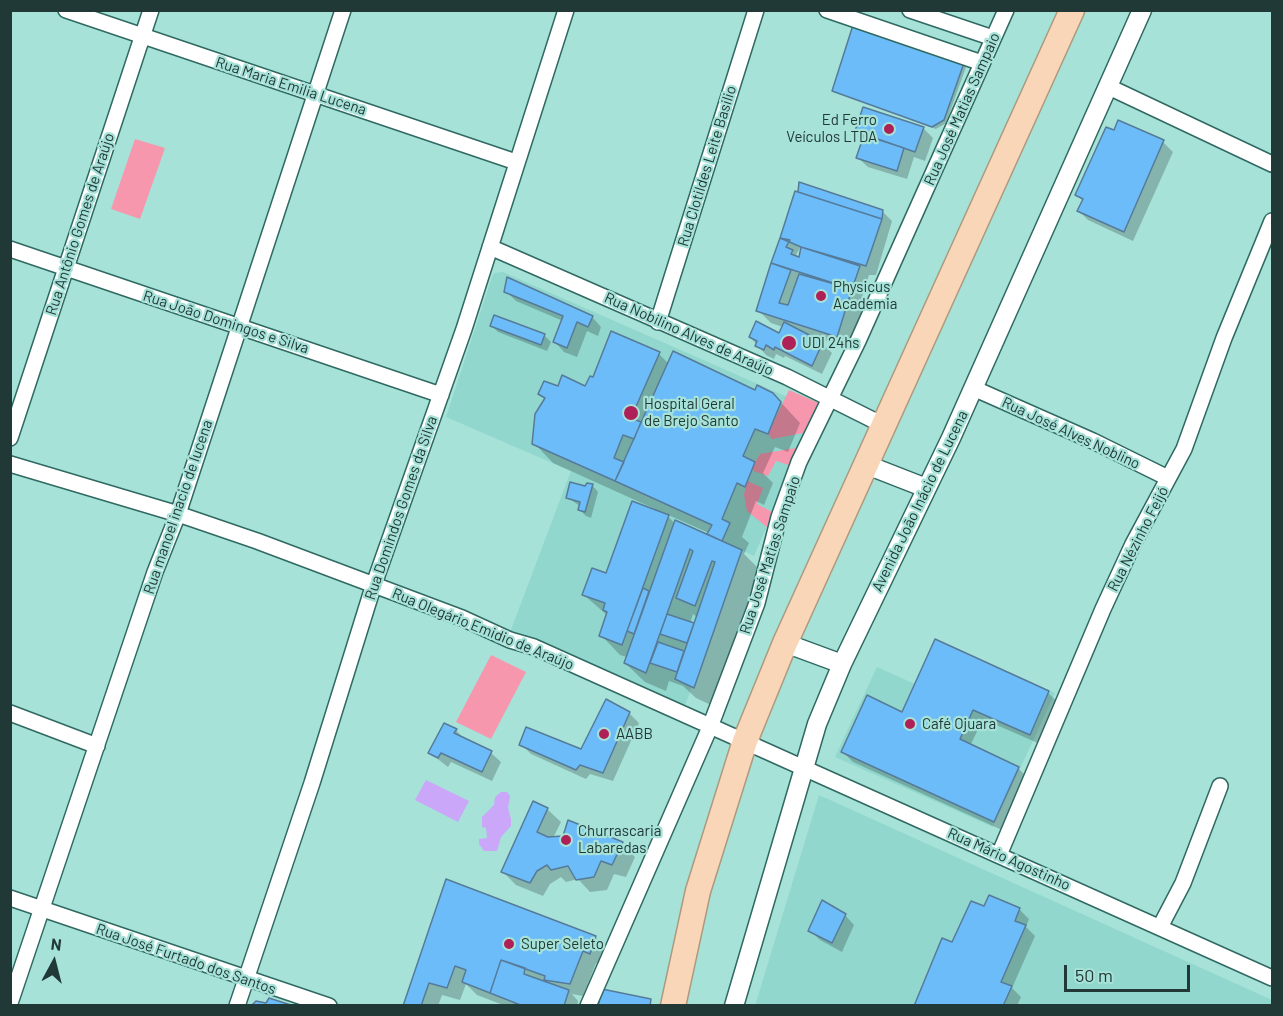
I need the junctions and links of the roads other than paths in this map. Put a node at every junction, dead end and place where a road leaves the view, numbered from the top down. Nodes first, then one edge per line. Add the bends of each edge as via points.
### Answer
1 (66, 10) edge
2 (151, 10) edge
3 (343, 10) edge
4 (566, 10) edge
5 (756, 10) edge
6 (827, 10) edge
7 (910, 10) edge
8 (1006, 10) edge
9 (1072, 10) edge
10 (1142, 10) edge
11 (142, 38) junction
12 (993, 38) junction
13 (982, 63) junction
14 (1108, 87) junction
15 (315, 94) junction
16 (516, 162) junction
17 (1272, 164) edge
18 (1272, 222) edge
19 (490, 247) junction
20 (10, 249) edge
21 (66, 269) junction
22 (658, 322) junction
23 (238, 326) junction
24 (973, 388) junction
25 (441, 395) junction
26 (829, 397) junction
27 (885, 426) junction
28 (10, 438) edge
29 (10, 464) edge
30 (867, 465) junction
31 (1168, 478) junction
32 (926, 488) junction
33 (178, 514) junction
34 (374, 584) junction
35 (785, 643) junction
36 (842, 664) junction
37 (10, 713) edge
38 (710, 727) junction
39 (745, 741) junction
40 (97, 746) junction
41 (803, 766) junction
42 (1220, 786) dead end
43 (999, 855) junction
44 (10, 898) edge
45 (42, 909) junction
46 (1161, 927) junction
47 (1272, 978) edge
48 (245, 980) junction
49 (10, 1003) edge
50 (237, 1005) edge
51 (329, 1005) edge
52 (588, 1005) edge
53 (673, 1005) edge
54 (735, 1005) edge

1 - 11 street, Rua Maria Emilia Lucena
2 - 11 street, Rua Antônio Gomes de Araújo
3 - 15 street, Rua manoel inacio de lucena
4 - 16 street, Rua Domindos Gomes da Silva
5 - 22 street, Rua Clotildes Leite Basilio
6 - 13 street
7 - 12 street
8 - 12 street, Rua José Matias Sampaio
9 - 27 highway
10 - 14 street, Avenida João Inácio de Lucena
11 - 15 street, Rua Maria Emilia Lucena
11 - 21 street, Rua Antônio Gomes de Araújo
12 - 13 street, Rua José Matias Sampaio
13 - 26 street, Rua José Matias Sampaio via 858,341
14 - 17 street
14 - 24 street, Avenida João Inácio de Lucena
15 - 16 street, Rua Maria Emilia Lucena
15 - 23 street, Rua manoel inacio de lucena
16 - 19 street, Rua Domindos Gomes da Silva
18 - 31 street, Rua Nézinho Feijó via 1224,338 1196,420
19 - 22 street, Rua Nobilino Alves de Araújo
19 - 25 street, Rua Domindos Gomes da Silva
20 - 21 street, Rua João Domingos e Silva
21 - 23 street, Rua João Domingos e Silva
21 - 28 street, Rua Antônio Gomes de Araújo
22 - 26 street, Rua Nobilino Alves de Araújo
23 - 25 street, Rua João Domingos e Silva
23 - 33 street, Rua manoel inacio de lucena
24 - 31 street, Rua José Alves Noblino
24 - 32 street, Avenida João Inácio de Lucena
25 - 34 street, Rua Domindos Gomes da Silva
26 - 27 street, Rua Nobilino Alves de Araújo
26 - 38 street, Rua José Matias Sampaio via 783,504 757,603
27 - 30 highway
29 - 33 street, Rua Olegário Emidio de Araújo
30 - 32 street
30 - 35 highway
31 - 43 street, Rua Nézinho Feijó via 1103,609
32 - 36 street, Avenida João Inácio de Lucena
33 - 34 street, Rua Olegário Emidio de Araújo
33 - 40 street, Rua manoel inacio de lucena
34 - 38 street, Rua Olegário Emidio de Araújo via 534,647
34 - 48 street, Rua Domindos Gomes da Silva
35 - 36 street
35 - 39 highway
36 - 41 street, Avenida João Inácio de Lucena
37 - 40 street
38 - 39 street, Rua Olegário Emidio de Araújo
38 - 52 street, Rua José Matias Sampaio
39 - 41 street, Rua Mário Agostinho
39 - 53 highway via 698,891
40 - 45 street, Rua manoel inacio de lucena
41 - 43 street, Rua Mário Agostinho
41 - 54 street, Avenida João Inácio de Lucena
42 - 46 street via 1183,883
43 - 46 street, Rua Mário Agostinho
44 - 45 street, Rua José Furtado dos Santos
45 - 48 street, Rua José Furtado dos Santos
45 - 49 street, Rua manoel inacio de lucena
46 - 47 street, Rua Mário Agostinho
48 - 50 street, Rua Domindos Gomes da Silva
48 - 51 street, Rua José Furtado dos Santos

